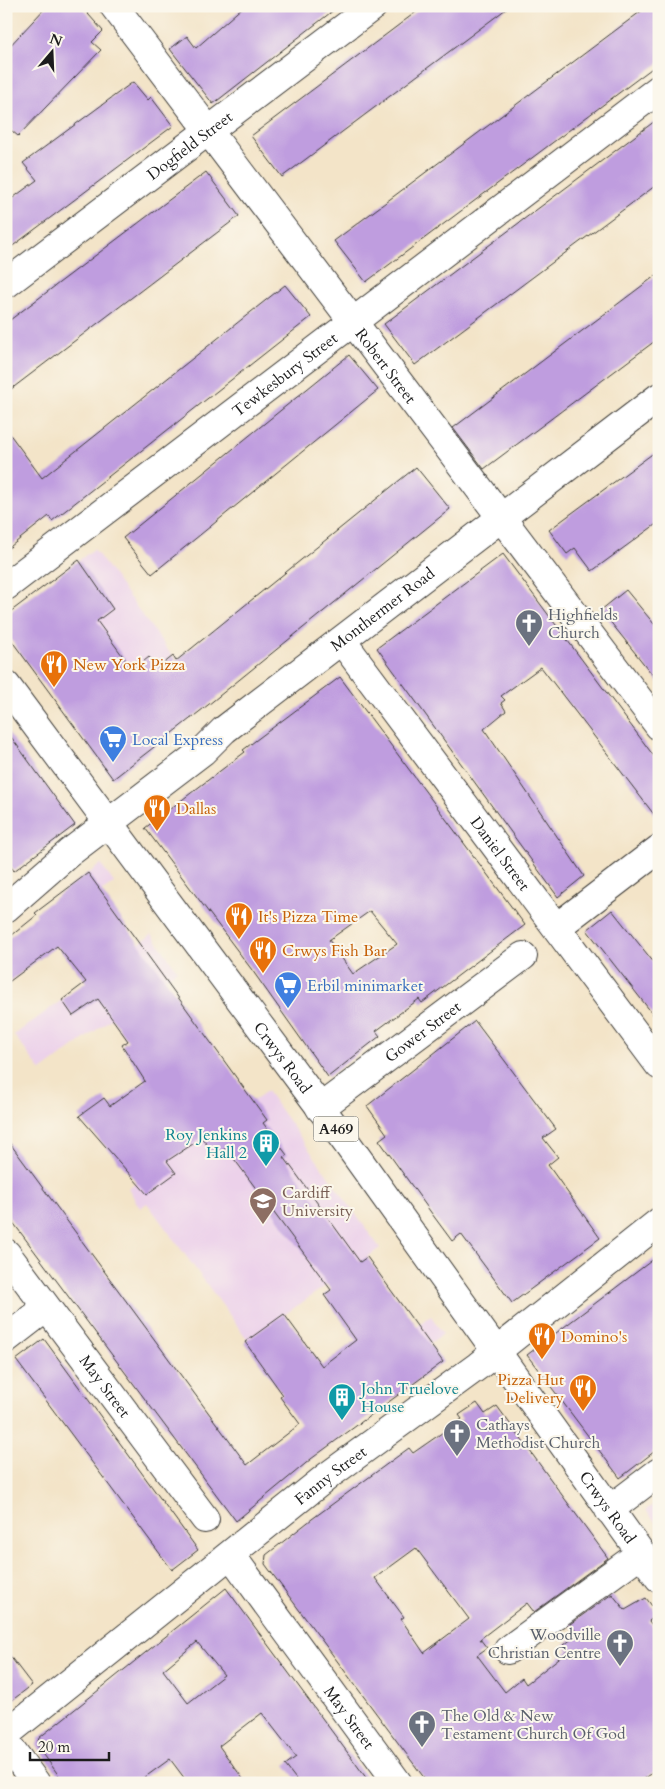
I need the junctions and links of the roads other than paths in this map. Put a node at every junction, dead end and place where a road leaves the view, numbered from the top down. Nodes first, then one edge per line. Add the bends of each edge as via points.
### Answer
1 (114, 6) edge
2 (373, 6) edge
3 (659, 89) edge
4 (208, 132) junction
5 (6, 284) edge
6 (352, 322) junction
7 (659, 397) edge
8 (501, 518) junction
9 (6, 586) edge
10 (342, 641) junction
11 (6, 685) edge
12 (659, 726) edge
13 (108, 824) junction
14 (659, 849) edge
15 (6, 908) edge
16 (557, 928) junction
17 (523, 956) dead end
18 (659, 1065) edge
19 (320, 1108) junction
20 (659, 1222) edge
21 (6, 1253) edge
22 (46, 1308) junction
23 (6, 1339) edge
24 (495, 1353) junction
25 (659, 1472) edge
26 (609, 1510) junction
27 (205, 1519) dead end
28 (641, 1553) junction
29 (230, 1555) junction
30 (659, 1578) edge
31 (508, 1650) dead end
32 (6, 1734) edge
33 (6, 1742) edge
34 (36, 1783) edge
35 (398, 1783) edge

1 - 4 street, Robert Street
2 - 4 street, Dogfield Street
3 - 6 street, Tewkesbury Street
4 - 5 street, Dogfield Street
4 - 6 street, Robert Street
6 - 8 street, Robert Street
6 - 9 street, Tewkesbury Street
7 - 8 street, Monthermer Road
8 - 10 street, Monthermer Road
8 - 12 street, Robert Street
10 - 13 street, Monthermer Road via 224,730 203,751
10 - 16 street, Daniel Street
11 - 13 street, Crwys Road / A469
13 - 15 street, Monthermer Road
13 - 19 street, Crwys Road / A469
14 - 16 street
16 - 18 street, Daniel Street
17 - 19 street, Gower Street
19 - 24 street, Crwys Road / A469
20 - 24 street, Fanny Street
21 - 22 street, May Street
22 - 23 street
22 - 27 street, May Street
24 - 26 street, Crwys Road / A469
24 - 29 street, Fanny Street via 328,1475
25 - 26 street
26 - 28 street, Crwys Road / A469
28 - 30 street, Crwys Road / A469
28 - 31 street
29 - 32 street, Fanny Street
29 - 35 street, May Street
33 - 34 street

